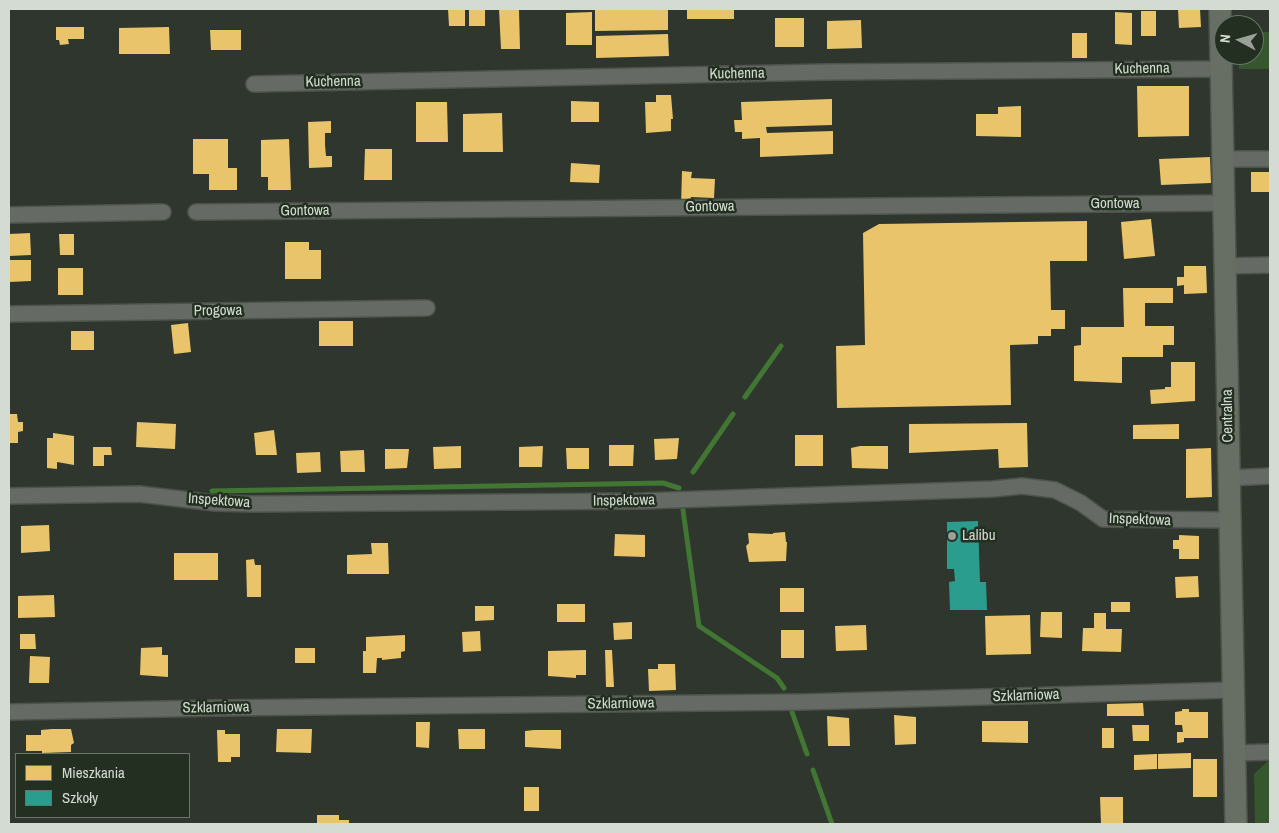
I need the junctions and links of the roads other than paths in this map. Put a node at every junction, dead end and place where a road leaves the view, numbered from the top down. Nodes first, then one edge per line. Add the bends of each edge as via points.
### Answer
1 (1220, 9) edge
2 (1221, 69) junction
3 (254, 84) dead end
4 (1223, 159) junction
5 (1270, 159) edge
6 (1224, 203) junction
7 (163, 212) dead end
8 (196, 212) dead end
9 (9, 215) edge
10 (1270, 265) edge
11 (1224, 266) junction
12 (427, 308) dead end
13 (9, 314) edge
14 (1270, 476) edge
15 (1230, 478) junction
16 (9, 496) edge
17 (1230, 520) junction
18 (1233, 690) junction
19 (9, 712) edge
20 (1270, 752) edge
21 (1235, 753) junction
22 (1236, 824) edge

1 - 2 street, Centralna
2 - 3 street, Kuchenna via 826,72
2 - 4 street, Centralna
4 - 5 street
4 - 6 street, Centralna
6 - 8 street, Gontowa
6 - 11 street, Centralna
7 - 9 street
10 - 11 street
11 - 15 street, Centralna
12 - 13 street, Progowa
14 - 15 street
15 - 17 street, Centralna
16 - 17 street, Inspektowa via 139,494 253,504 633,502 1022,486 1055,490 1081,503 1102,519
17 - 18 street, Centralna
18 - 19 street, Szklarniowa via 803,702
18 - 21 street, Centralna
20 - 21 street
21 - 22 street, Centralna

